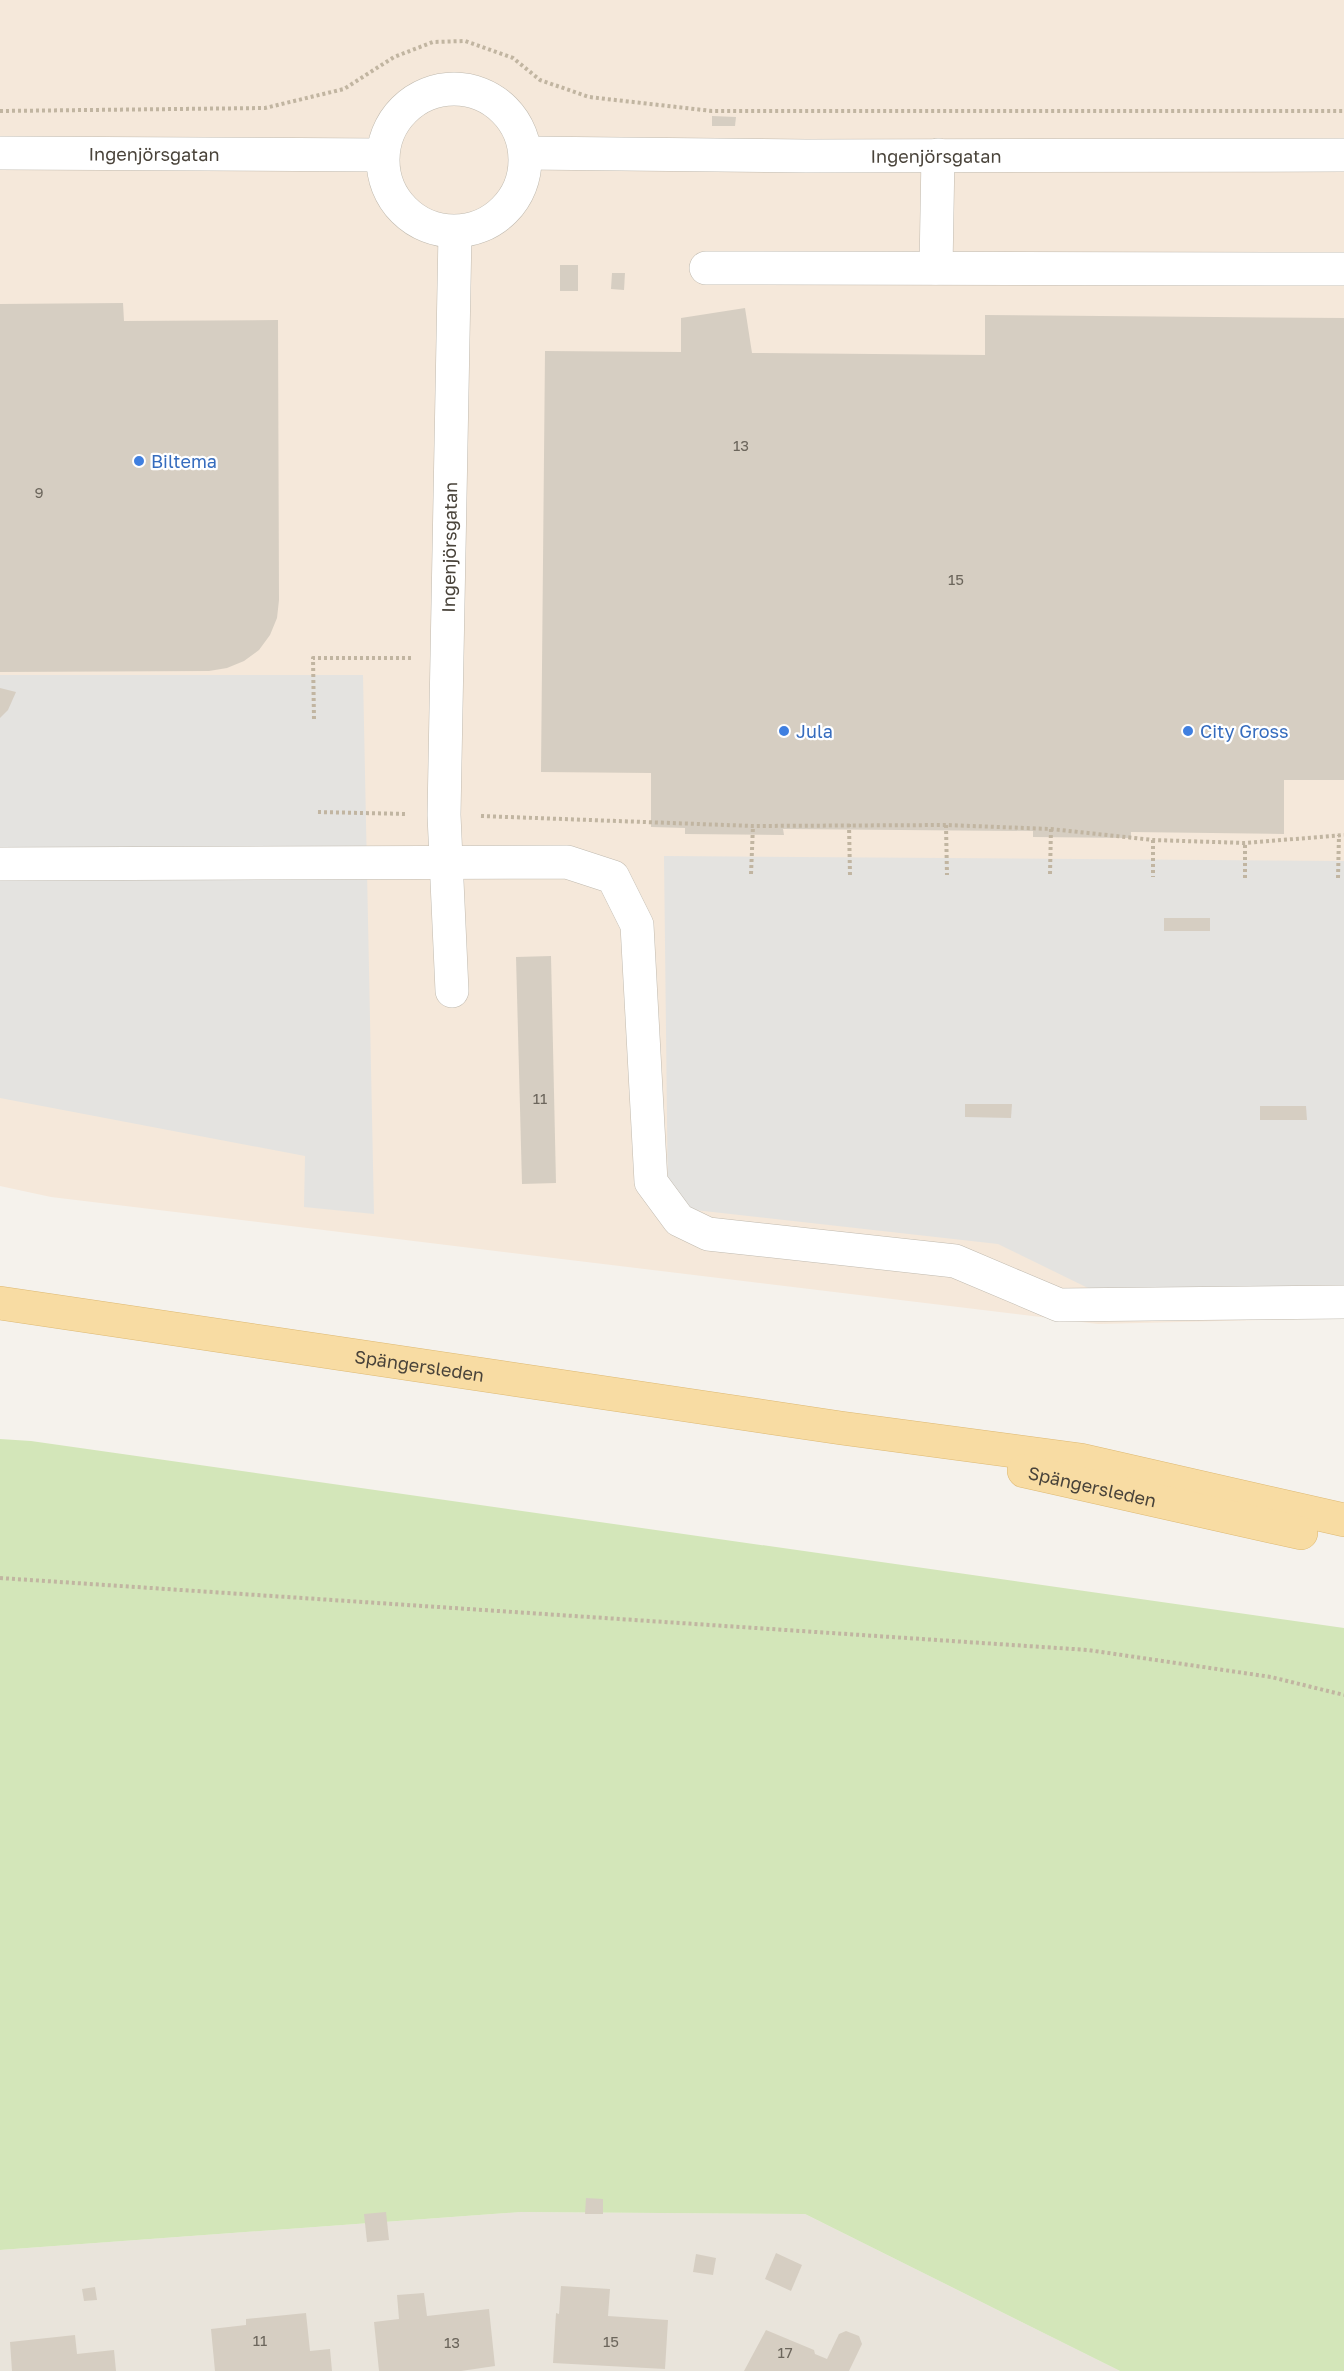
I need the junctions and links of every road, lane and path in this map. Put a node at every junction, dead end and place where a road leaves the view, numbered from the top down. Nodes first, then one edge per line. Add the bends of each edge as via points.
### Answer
1 (0, 111) edge
2 (1344, 111) edge
3 (0, 153) edge
4 (526, 153) junction
5 (382, 155) junction
6 (938, 155) junction
7 (1344, 155) edge
8 (455, 233) junction
9 (706, 268) dead end
10 (936, 268) junction
11 (1344, 268) edge
12 (446, 658) junction
13 (314, 719) dead end
14 (318, 812) dead end
15 (444, 815) junction
16 (849, 824) junction
17 (946, 825) junction
18 (753, 826) junction
19 (1051, 829) junction
20 (1342, 835) edge
21 (1153, 840) junction
22 (1245, 843) junction
23 (446, 861) junction
24 (0, 864) edge
25 (751, 874) dead end
26 (1050, 874) dead end
27 (850, 875) dead end
28 (947, 875) dead end
29 (1153, 877) dead end
30 (1245, 878) dead end
31 (1338, 878) dead end
32 (452, 991) dead end
33 (1344, 1302) edge
34 (0, 1304) edge
35 (841, 1428) junction
36 (1344, 1520) edge
37 (1344, 1542) edge
38 (0, 1578) edge
39 (1344, 1695) edge

1 - 2 path via 265,108 344,89 394,57 433,42 465,41 513,58 540,80 589,97 711,111
3 - 5 street, Ingenjörsgatan
4 - 5 street via 520,130 506,111 488,97 465,89 441,90 419,97 401,112 388,132
4 - 6 street, Ingenjörsgatan
4 - 8 street via 524,177 510,205 499,217 478,228
5 - 8 street via 384,178 394,200 410,218 432,229
6 - 7 street, Ingenjörsgatan
6 - 10 street
8 - 12 street, Ingenjörsgatan
9 - 10 street
10 - 11 street
12 - 13 path via 313,658
12 - 15 street, Ingenjörsgatan
14 - 15 path
15 - 18 path
15 - 23 street, Ingenjörsgatan
16 - 17 path
16 - 18 path
16 - 27 path
17 - 19 path
17 - 28 path
18 - 25 path
19 - 21 path
19 - 26 path
20 - 22 path
20 - 31 path
21 - 22 path
21 - 29 path
22 - 30 path
23 - 24 street
23 - 32 street, Ingenjörsgatan
23 - 33 street via 567,862 612,877 637,925 651,1182 679,1220 708,1234 955,1261 1059,1305
34 - 35 main road, Spängersleden
35 - 36 main road, Spängersleden via 1081,1460
35 - 37 main road, Spängersleden
38 - 39 path via 1088,1650 1270,1677

